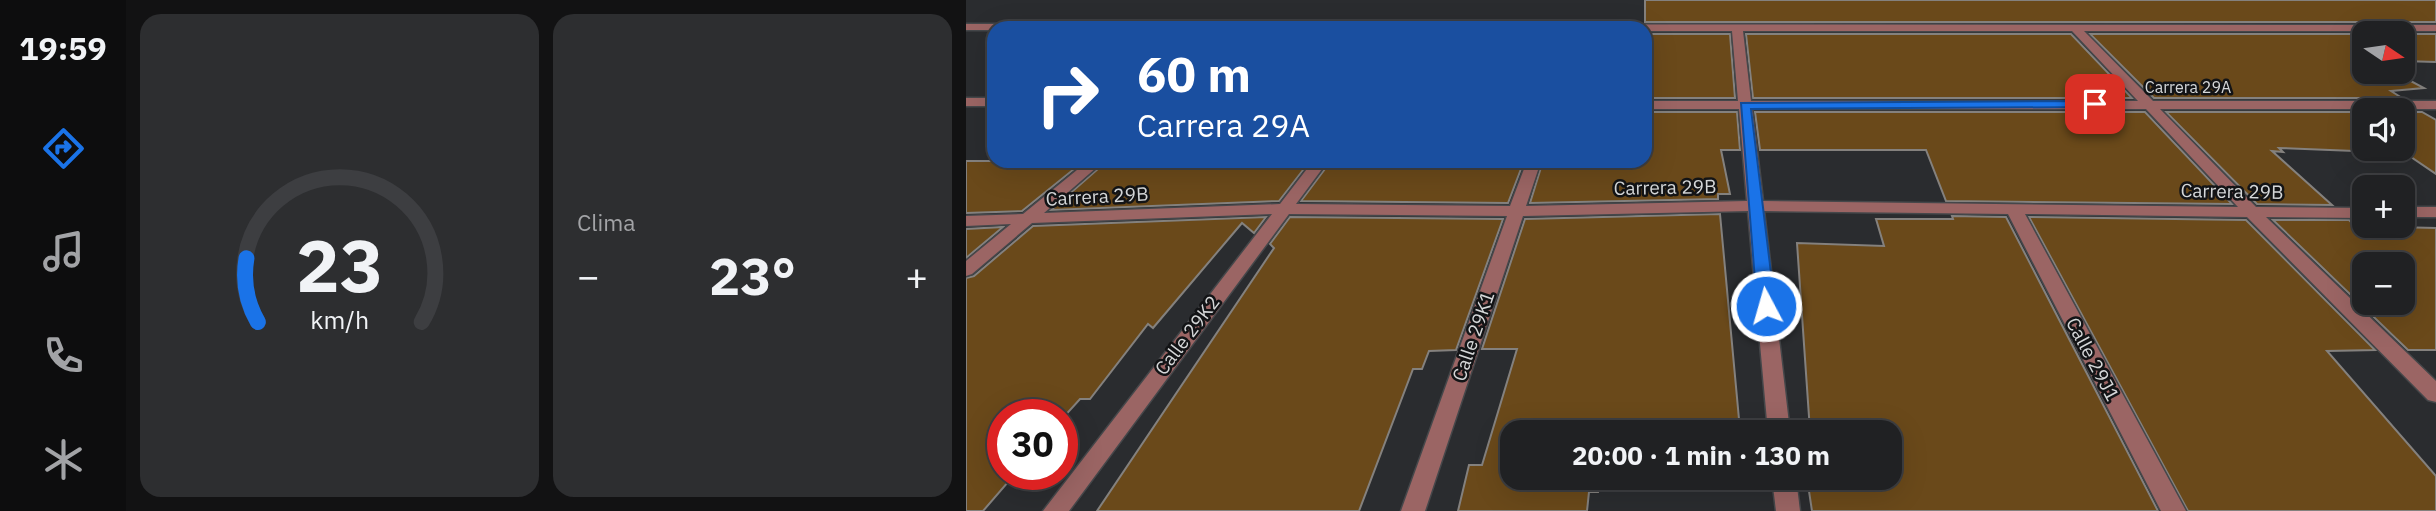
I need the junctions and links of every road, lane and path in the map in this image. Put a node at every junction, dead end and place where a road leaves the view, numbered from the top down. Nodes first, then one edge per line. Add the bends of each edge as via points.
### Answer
1 (966, 27) edge
2 (987, 27) edge
3 (1652, 27) edge
4 (1737, 27) junction
5 (2074, 27) junction
6 (2436, 28) edge
7 (2149, 104) junction
8 (1652, 105) edge
9 (1745, 105) junction
10 (2436, 105) edge
11 (1088, 168) edge
12 (1315, 168) edge
13 (1531, 168) edge
14 (1756, 206) junction
15 (2013, 208) junction
16 (1282, 209) junction
17 (1516, 211) junction
18 (2415, 212) edge
19 (2436, 212) edge
20 (2352, 213) edge
21 (2253, 214) junction
22 (1024, 220) junction
23 (966, 221) edge
24 (966, 270) edge
25 (2431, 385) edge
26 (1778, 420) edge
27 (1785, 490) edge
28 (1055, 511) edge
29 (1413, 511) edge
30 (1787, 511) edge
31 (2174, 511) edge

1 - 2 street
3 - 4 street
4 - 5 street
4 - 9 street
5 - 6 street
5 - 7 street
7 - 9 street, Carrera 29A
7 - 10 street, Carrera 29A
7 - 21 street
8 - 9 street, Carrera 29A
9 - 14 street
11 - 22 street
12 - 16 street, Calle 29K2
13 - 17 street, Calle 29K1
14 - 15 street, Carrera 29B
14 - 17 street, Carrera 29B
14 - 26 street
15 - 21 street, Carrera 29B
15 - 31 street, Calle 29J1
16 - 17 street, Carrera 29B
16 - 22 street, Carrera 29B
16 - 28 street, Calle 29K2
17 - 29 street, Calle 29K1
18 - 19 street
20 - 21 street, Carrera 29B
21 - 25 street
22 - 23 street, Carrera 29B
22 - 24 street
27 - 30 street

